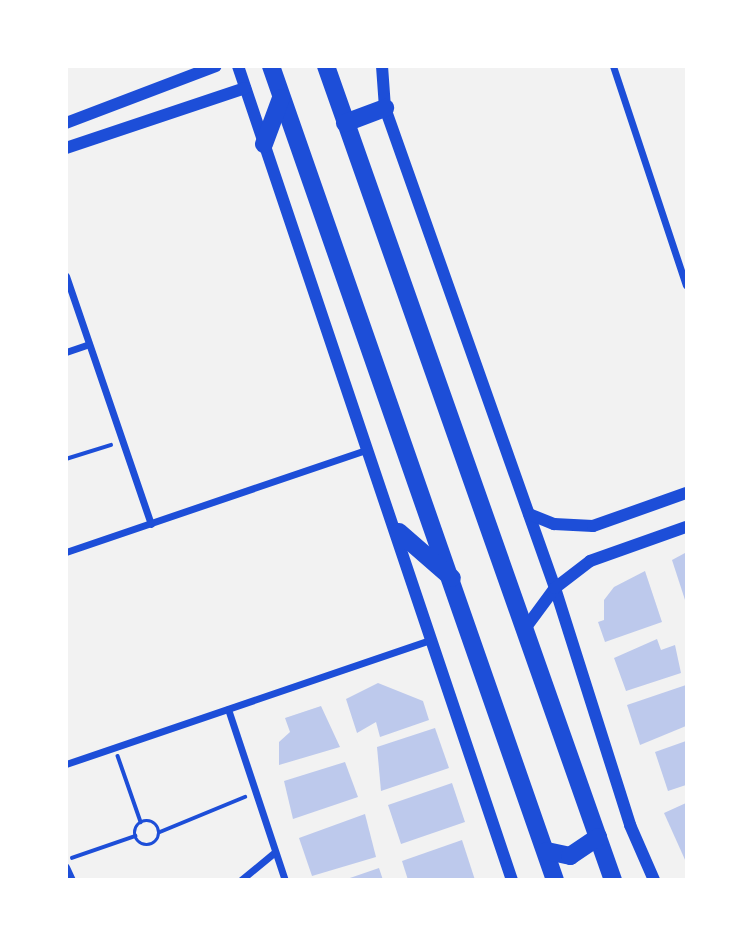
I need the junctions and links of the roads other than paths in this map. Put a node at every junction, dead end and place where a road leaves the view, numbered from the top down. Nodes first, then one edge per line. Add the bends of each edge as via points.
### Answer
1 (216, 66) edge
2 (238, 66) edge
3 (271, 66) edge
4 (326, 66) edge
5 (382, 66) edge
6 (613, 66) edge
7 (245, 88) junction
8 (281, 98) junction
9 (385, 108) junction
10 (66, 123) edge
11 (345, 123) junction
12 (264, 144) junction
13 (66, 148) edge
14 (66, 276) edge
15 (686, 280) edge
16 (89, 344) junction
17 (66, 352) edge
18 (368, 449) junction
19 (687, 493) edge
20 (529, 514) junction
21 (151, 524) junction
22 (687, 527) edge
23 (398, 533) junction
24 (66, 552) edge
25 (452, 578) junction
26 (555, 588) junction
27 (524, 630) junction
28 (431, 640) junction
29 (228, 709) junction
30 (66, 764) edge
31 (598, 836) junction
32 (547, 851) junction
33 (275, 852) junction
34 (66, 867) edge
35 (71, 879) edge
36 (241, 880) edge
37 (285, 880) edge
38 (512, 880) edge
39 (555, 880) edge
40 (613, 880) edge
41 (654, 880) edge

1 - 10 street
2 - 7 street
3 - 8 main road
4 - 11 main road
5 - 9 street
6 - 15 street
7 - 12 street
7 - 13 street
8 - 12 main road
8 - 25 main road
9 - 11 main road
9 - 20 street
11 - 27 main road
12 - 18 street
14 - 16 street
16 - 17 street
16 - 21 street
18 - 21 street
18 - 23 street
19 - 20 street via 593,526 564,526
20 - 26 street
21 - 24 street
22 - 26 street via 609,551
23 - 25 main road
23 - 28 street
25 - 32 main road
26 - 27 street
26 - 41 street via 626,815
27 - 31 main road
28 - 29 street
28 - 38 street
29 - 30 street
29 - 33 street
31 - 32 main road via 570,856
31 - 40 main road
32 - 39 main road
33 - 36 street
33 - 37 street
34 - 35 street

